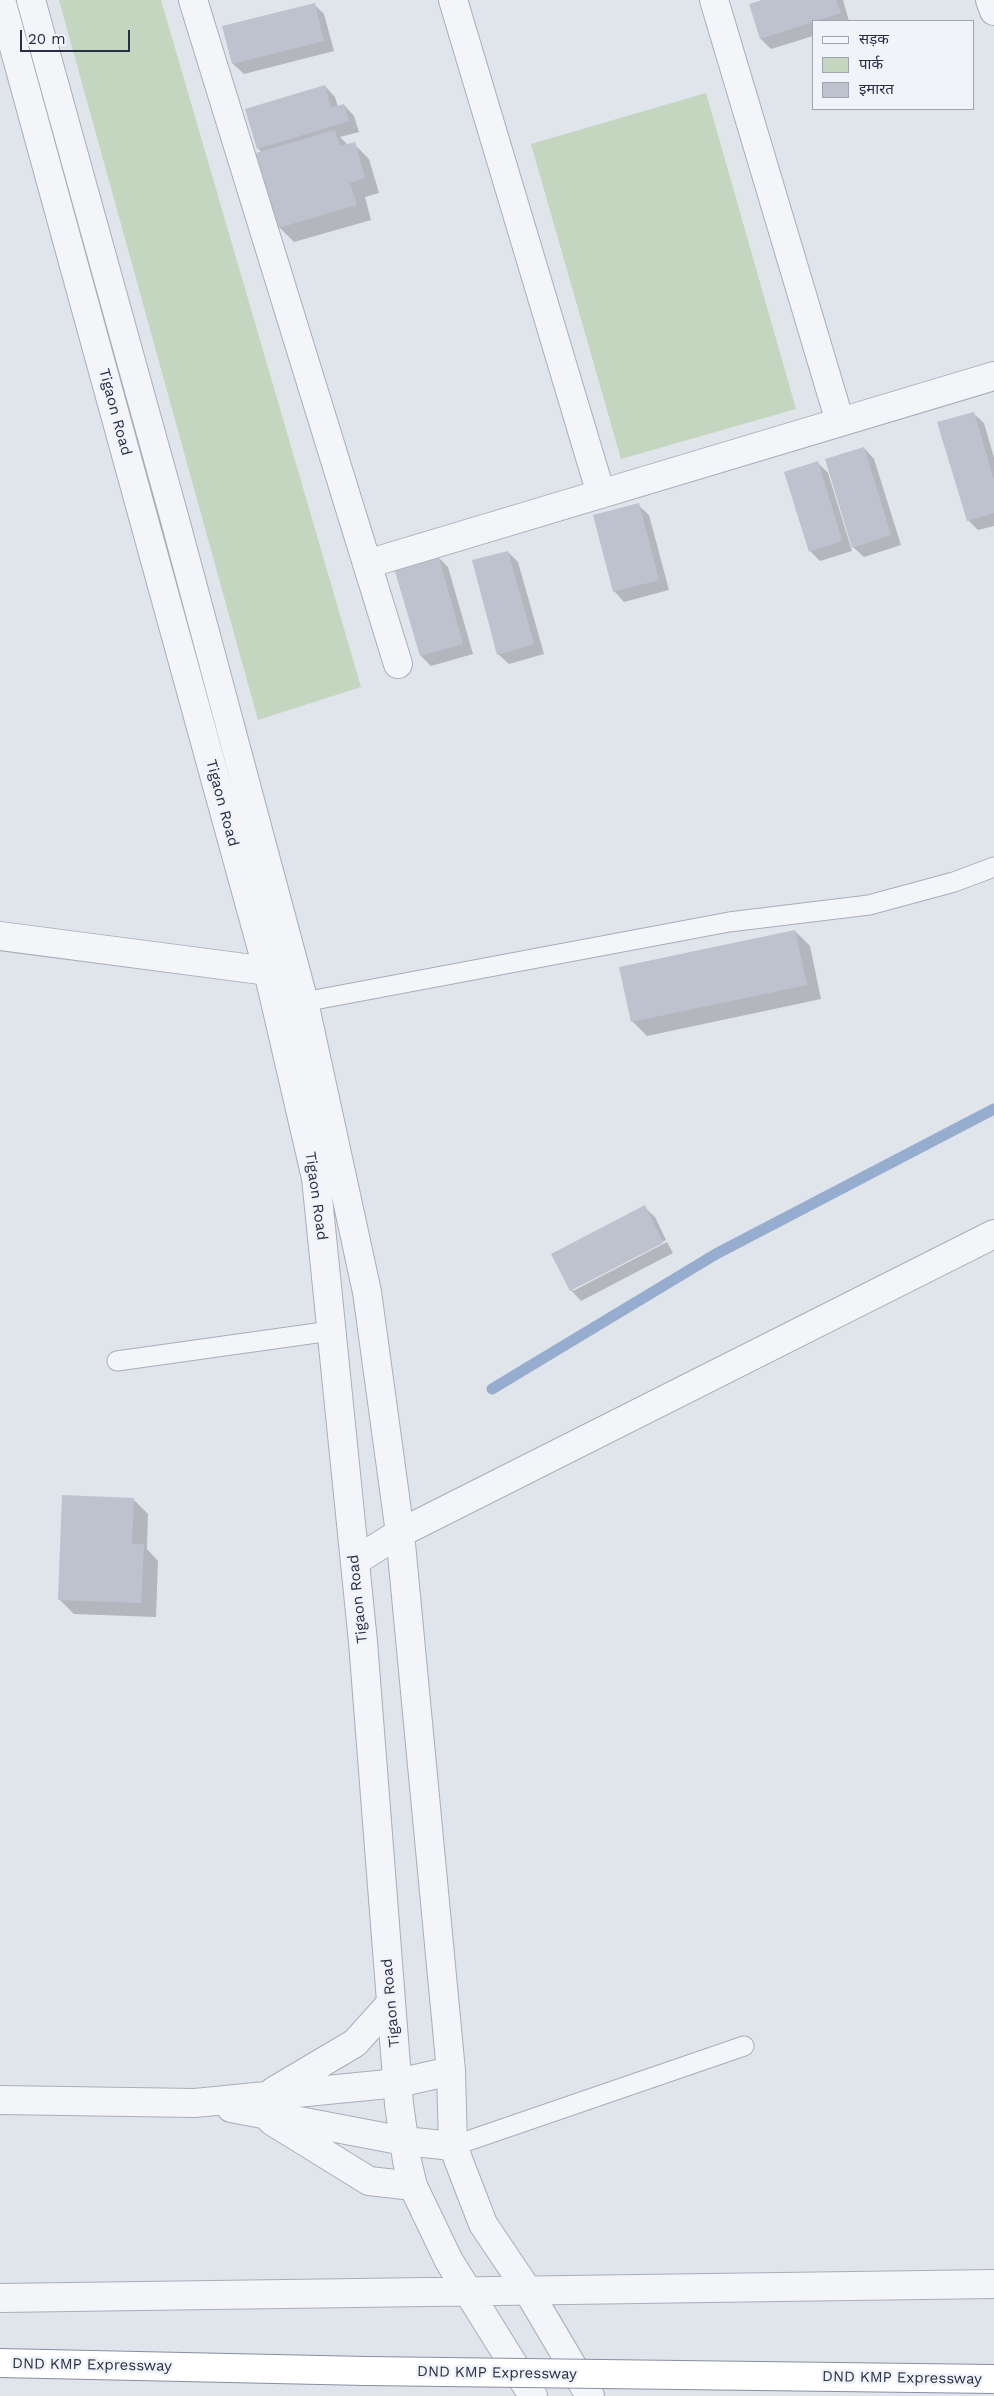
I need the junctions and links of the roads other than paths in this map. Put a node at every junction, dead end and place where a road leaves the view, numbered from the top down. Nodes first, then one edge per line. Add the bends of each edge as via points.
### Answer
1 (2, 0) edge
2 (31, 0) edge
3 (193, 0) edge
4 (453, 0) edge
5 (714, 0) edge
6 (990, 0) edge
7 (994, 12) edge
8 (994, 376) edge
9 (840, 422) junction
10 (601, 494) junction
11 (367, 564) junction
12 (398, 664) dead end
13 (994, 867) edge
14 (0, 936) edge
15 (268, 970) junction
16 (304, 1002) junction
17 (277, 1007) junction
18 (994, 1234) edge
19 (331, 1331) junction
20 (117, 1361) dead end
21 (400, 1532) junction
22 (355, 1561) junction
23 (391, 2004) junction
24 (744, 2046) dead end
25 (451, 2071) junction
26 (398, 2083) junction
27 (0, 2100) edge
28 (263, 2104) junction
29 (404, 2140) junction
30 (453, 2146) junction
31 (413, 2186) junction
32 (994, 2284) edge
33 (468, 2290) junction
34 (528, 2291) junction
35 (0, 2298) edge
36 (0, 2364) edge
37 (994, 2379) edge
38 (533, 2396) edge
39 (590, 2396) edge

1 - 15 street, Tigaon Road
2 - 16 street
3 - 11 street
4 - 10 street
5 - 9 street
6 - 7 street
8 - 9 street
9 - 10 street
10 - 11 street
11 - 12 street
13 - 16 lane via 954,882 869,904 729,922
14 - 15 street
15 - 17 street, Tigaon Road
16 - 17 lane
16 - 21 street via 367,1292
17 - 19 street, Tigaon Road via 316,1178
18 - 21 street
19 - 20 lane
19 - 22 street, Tigaon Road
21 - 22 street
21 - 25 street
22 - 23 street, Tigaon Road
23 - 26 street, Tigaon Road
23 - 28 street via 354,2043
24 - 30 lane
25 - 26 street
25 - 30 street
26 - 28 street
26 - 29 street, Tigaon Road
27 - 28 street
28 - 29 street
28 - 31 street via 369,2182
29 - 30 street
29 - 31 street, Tigaon Road
30 - 34 street via 483,2224
31 - 33 street, Tigaon Road via 448,2261
32 - 34 street
33 - 34 street
33 - 35 street
33 - 38 street, Tigaon Road
34 - 39 street
36 - 37 highway, DND KMP Expressway, bridge

